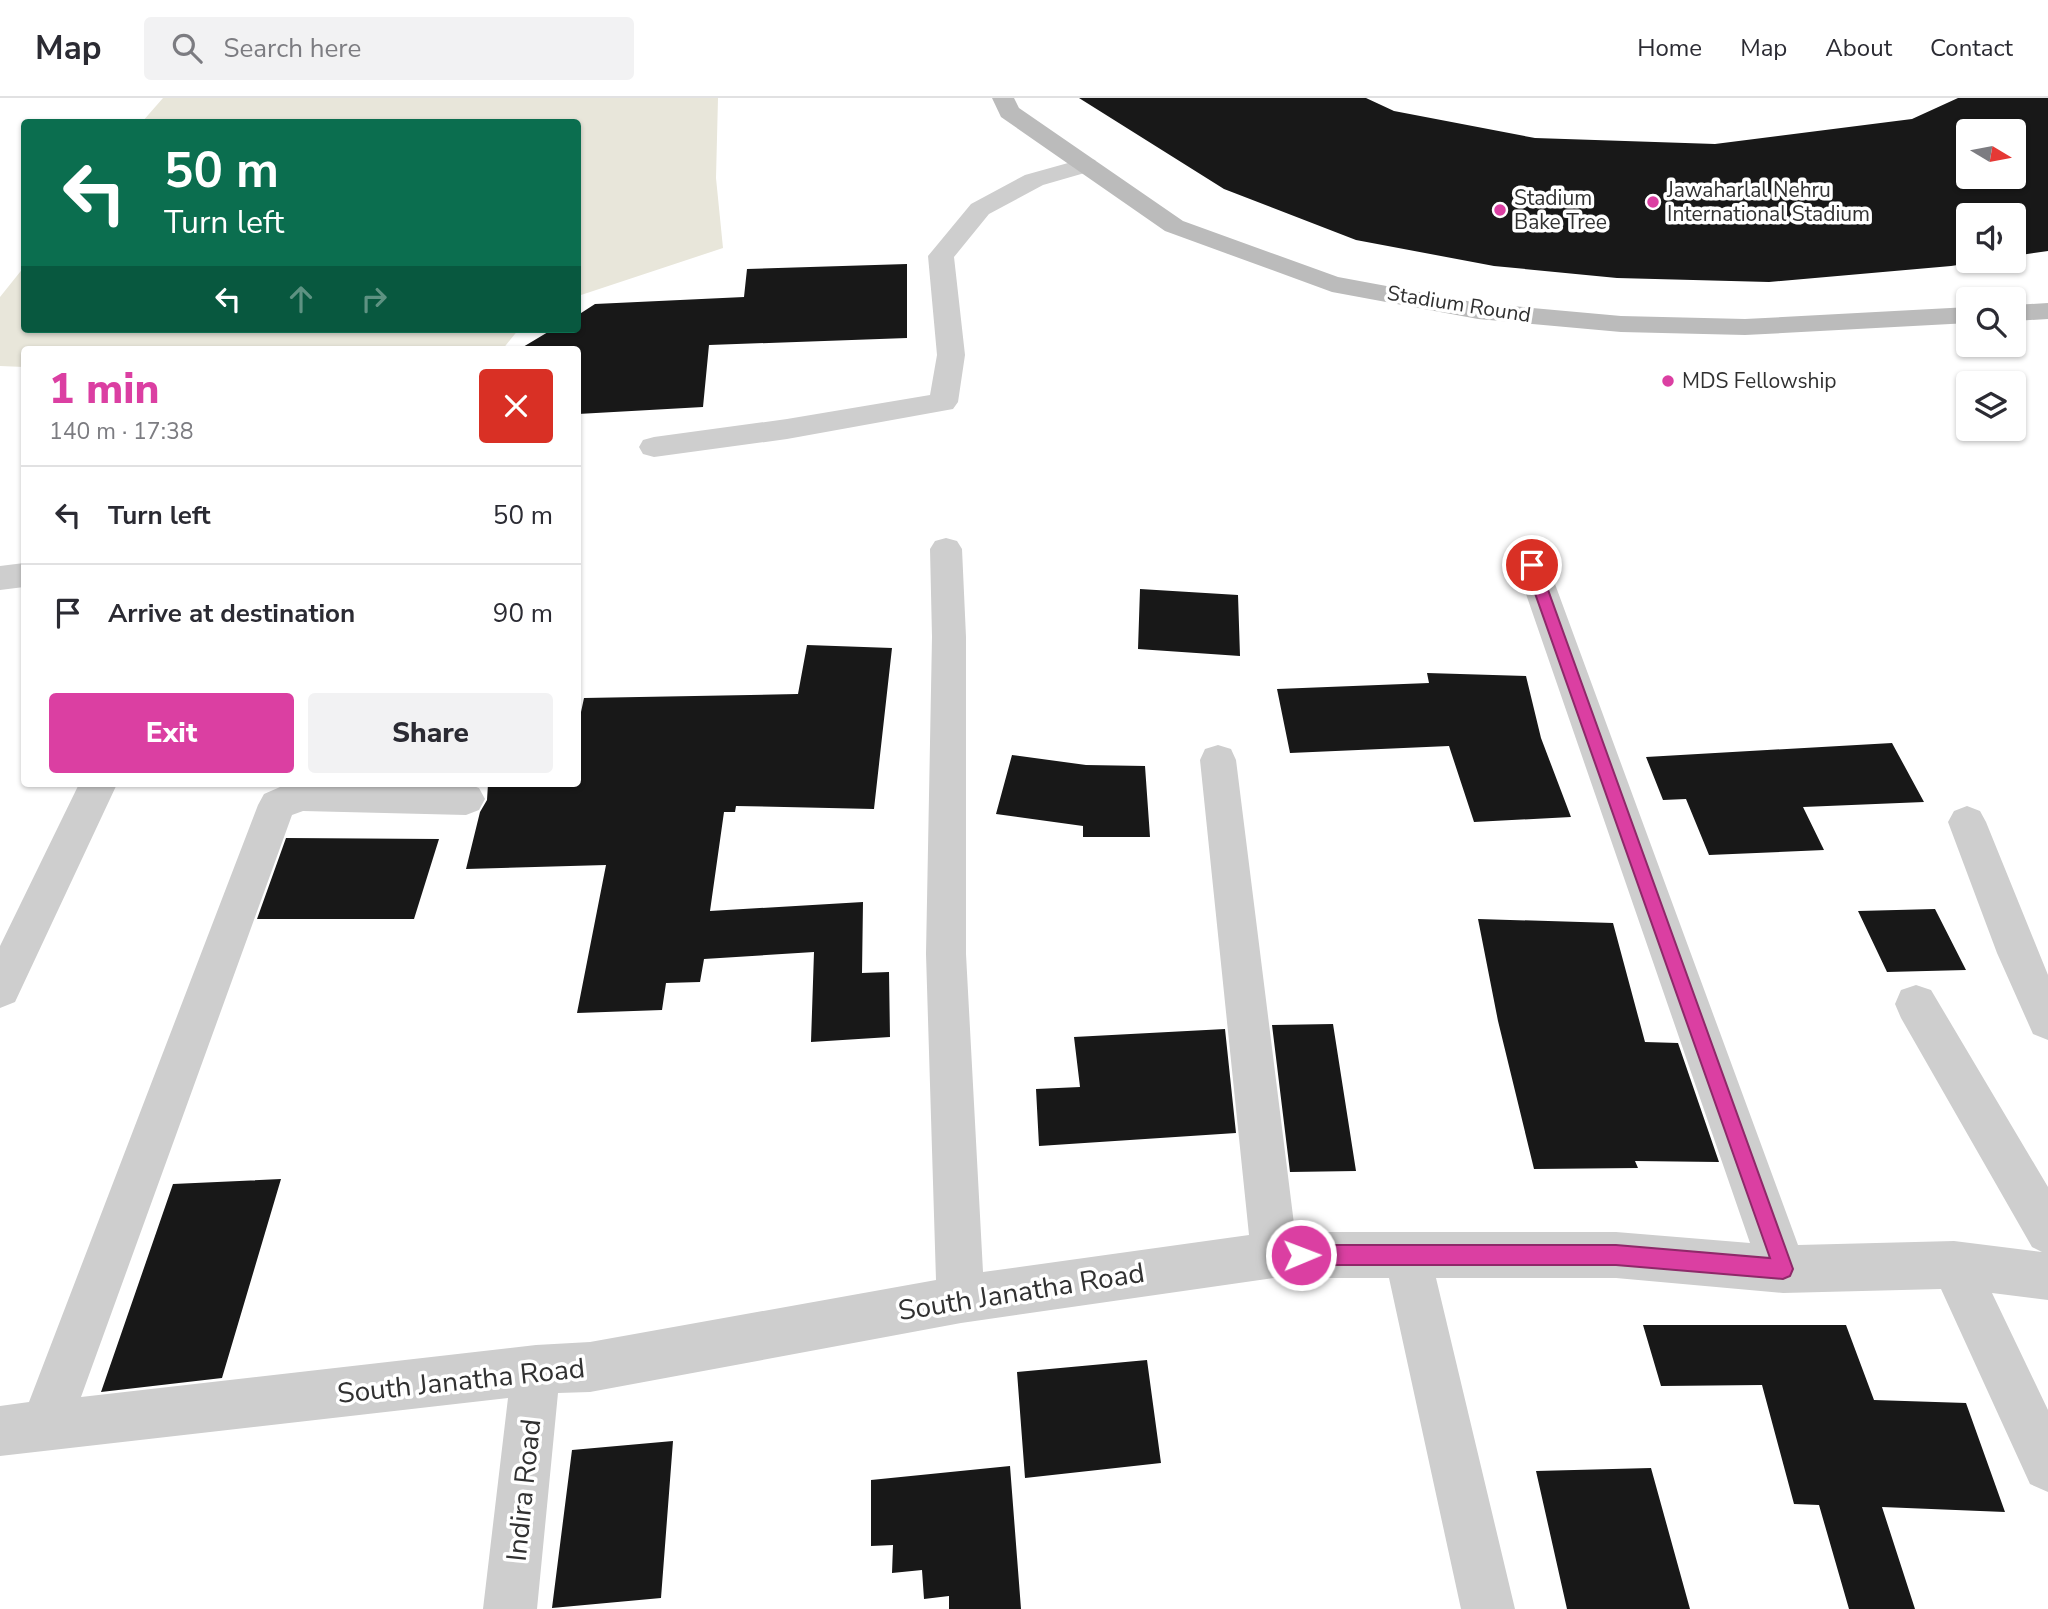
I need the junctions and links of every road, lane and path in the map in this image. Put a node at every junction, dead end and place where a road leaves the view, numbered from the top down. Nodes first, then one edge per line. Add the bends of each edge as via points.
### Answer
1 (1003, 98) edge
2 (1086, 165) junction
3 (2048, 311) edge
4 (2026, 312) edge
5 (1956, 316) edge
6 (654, 447) dead end
7 (946, 549) dead end
8 (1532, 565) dead end
9 (21, 575) edge
10 (0, 578) edge
11 (1217, 760) dead end
12 (98, 787) edge
13 (466, 799) dead end
14 (1967, 822) dead end
15 (0, 989) edge
16 (1916, 1004) dead end
17 (2048, 1020) edge
18 (2048, 1230) edge
19 (1407, 1253) junction
20 (1274, 1255) junction
21 (1954, 1265) junction
22 (1783, 1269) junction
23 (2048, 1276) edge
24 (961, 1298) junction
25 (536, 1370) junction
26 (22, 1429) edge
27 (2048, 1465) edge
28 (510, 1609) edge
29 (1488, 1609) edge

1 - 2 street, Stadium Round via 1009,112
2 - 5 street, Stadium Round via 1174,226 1332,284 1478,311 1621,324 1745,327
2 - 6 street via 1034,180 980,209 941,256 951,355 943,402
3 - 4 street
7 - 24 street via 946,954
8 - 22 street
9 - 10 street
11 - 20 street
12 - 15 street
13 - 26 street via 300,795 278,805
14 - 17 street
16 - 18 street
19 - 20 street, South Janatha Road
19 - 22 street, South Janatha Road via 1616,1255
19 - 29 street
20 - 24 street, South Janatha Road
21 - 22 street, South Janatha Road
21 - 23 street, South Janatha Road
21 - 27 street
24 - 25 street, South Janatha Road via 590,1367
25 - 26 street, South Janatha Road
25 - 28 street, Indira Road

